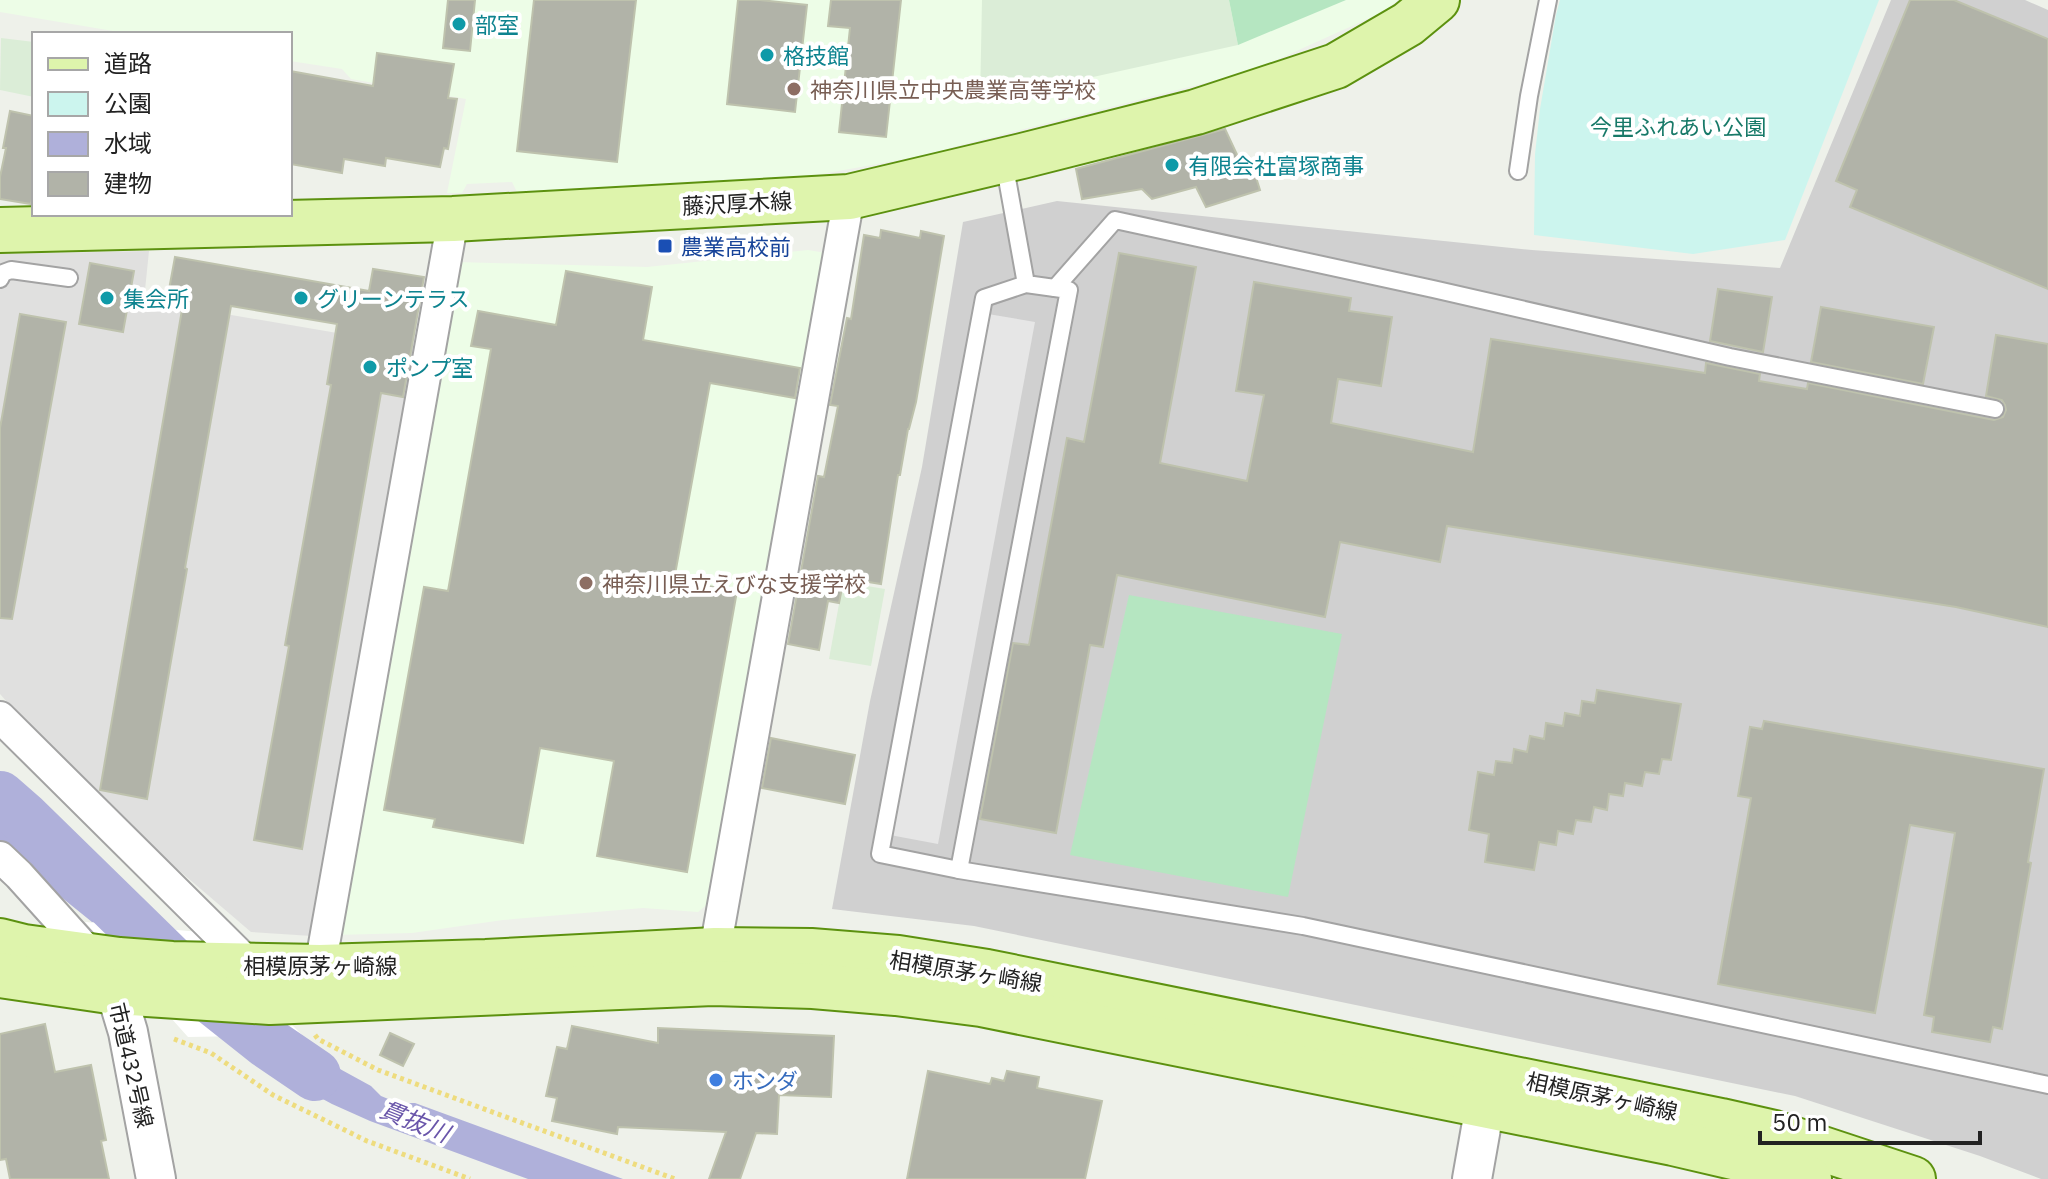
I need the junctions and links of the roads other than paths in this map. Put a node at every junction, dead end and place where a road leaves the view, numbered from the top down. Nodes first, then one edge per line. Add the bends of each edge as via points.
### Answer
1 (1437, 0) edge
2 (1548, 0) edge
3 (1004, 161) junction
4 (1518, 171) dead end
5 (849, 197) junction
6 (453, 219) junction
7 (45, 222) edge
8 (0, 230) edge
9 (69, 278) dead end
10 (0, 279) edge
11 (1026, 284) junction
12 (1055, 288) junction
13 (1995, 409) dead end
14 (0, 717) edge
15 (0, 857) edge
16 (959, 870) junction
17 (0, 941) edge
18 (715, 950) junction
19 (320, 967) junction
20 (0, 975) edge
21 (119, 976) junction
22 (261, 984) junction
23 (2048, 1085) edge
24 (1488, 1089) junction
25 (156, 1179) edge
26 (1472, 1179) edge
27 (1809, 1179) edge
28 (1913, 1179) edge

1 - 3 main road, 藤沢厚木線 via 1408,24 1336,66 1196,112
2 - 4 lane
3 - 5 main road, 藤沢厚木線
3 - 11 lane
5 - 6 main road, 藤沢厚木線
5 - 18 street
6 - 7 main road, 藤沢厚木線
6 - 19 street
7 - 8 main road, 藤沢厚木線
9 - 10 lane via 11,270
11 - 12 lane
11 - 16 lane via 984,298 880,854
12 - 13 lane via 1115,220 1730,357
12 - 16 lane via 1069,290
14 - 22 street
15 - 21 street
16 - 23 lane via 1303,926
17 - 21 main road, 相模原茅ヶ崎線
18 - 19 main road, 相模原茅ヶ崎線
18 - 24 main road, 相模原茅ヶ崎線 via 913,960 1018,978
19 - 22 main road, 相模原茅ヶ崎線
20 - 21 main road, 相模原茅ヶ崎線
21 - 22 main road, 相模原茅ヶ崎線
21 - 25 street, 市道432号線
22 - 24 main road, 相模原茅ヶ崎線 via 713,983 896,993
24 - 26 street
24 - 27 main road, 相模原茅ヶ崎線
24 - 28 main road, 相模原茅ヶ崎線 via 1774,1133

